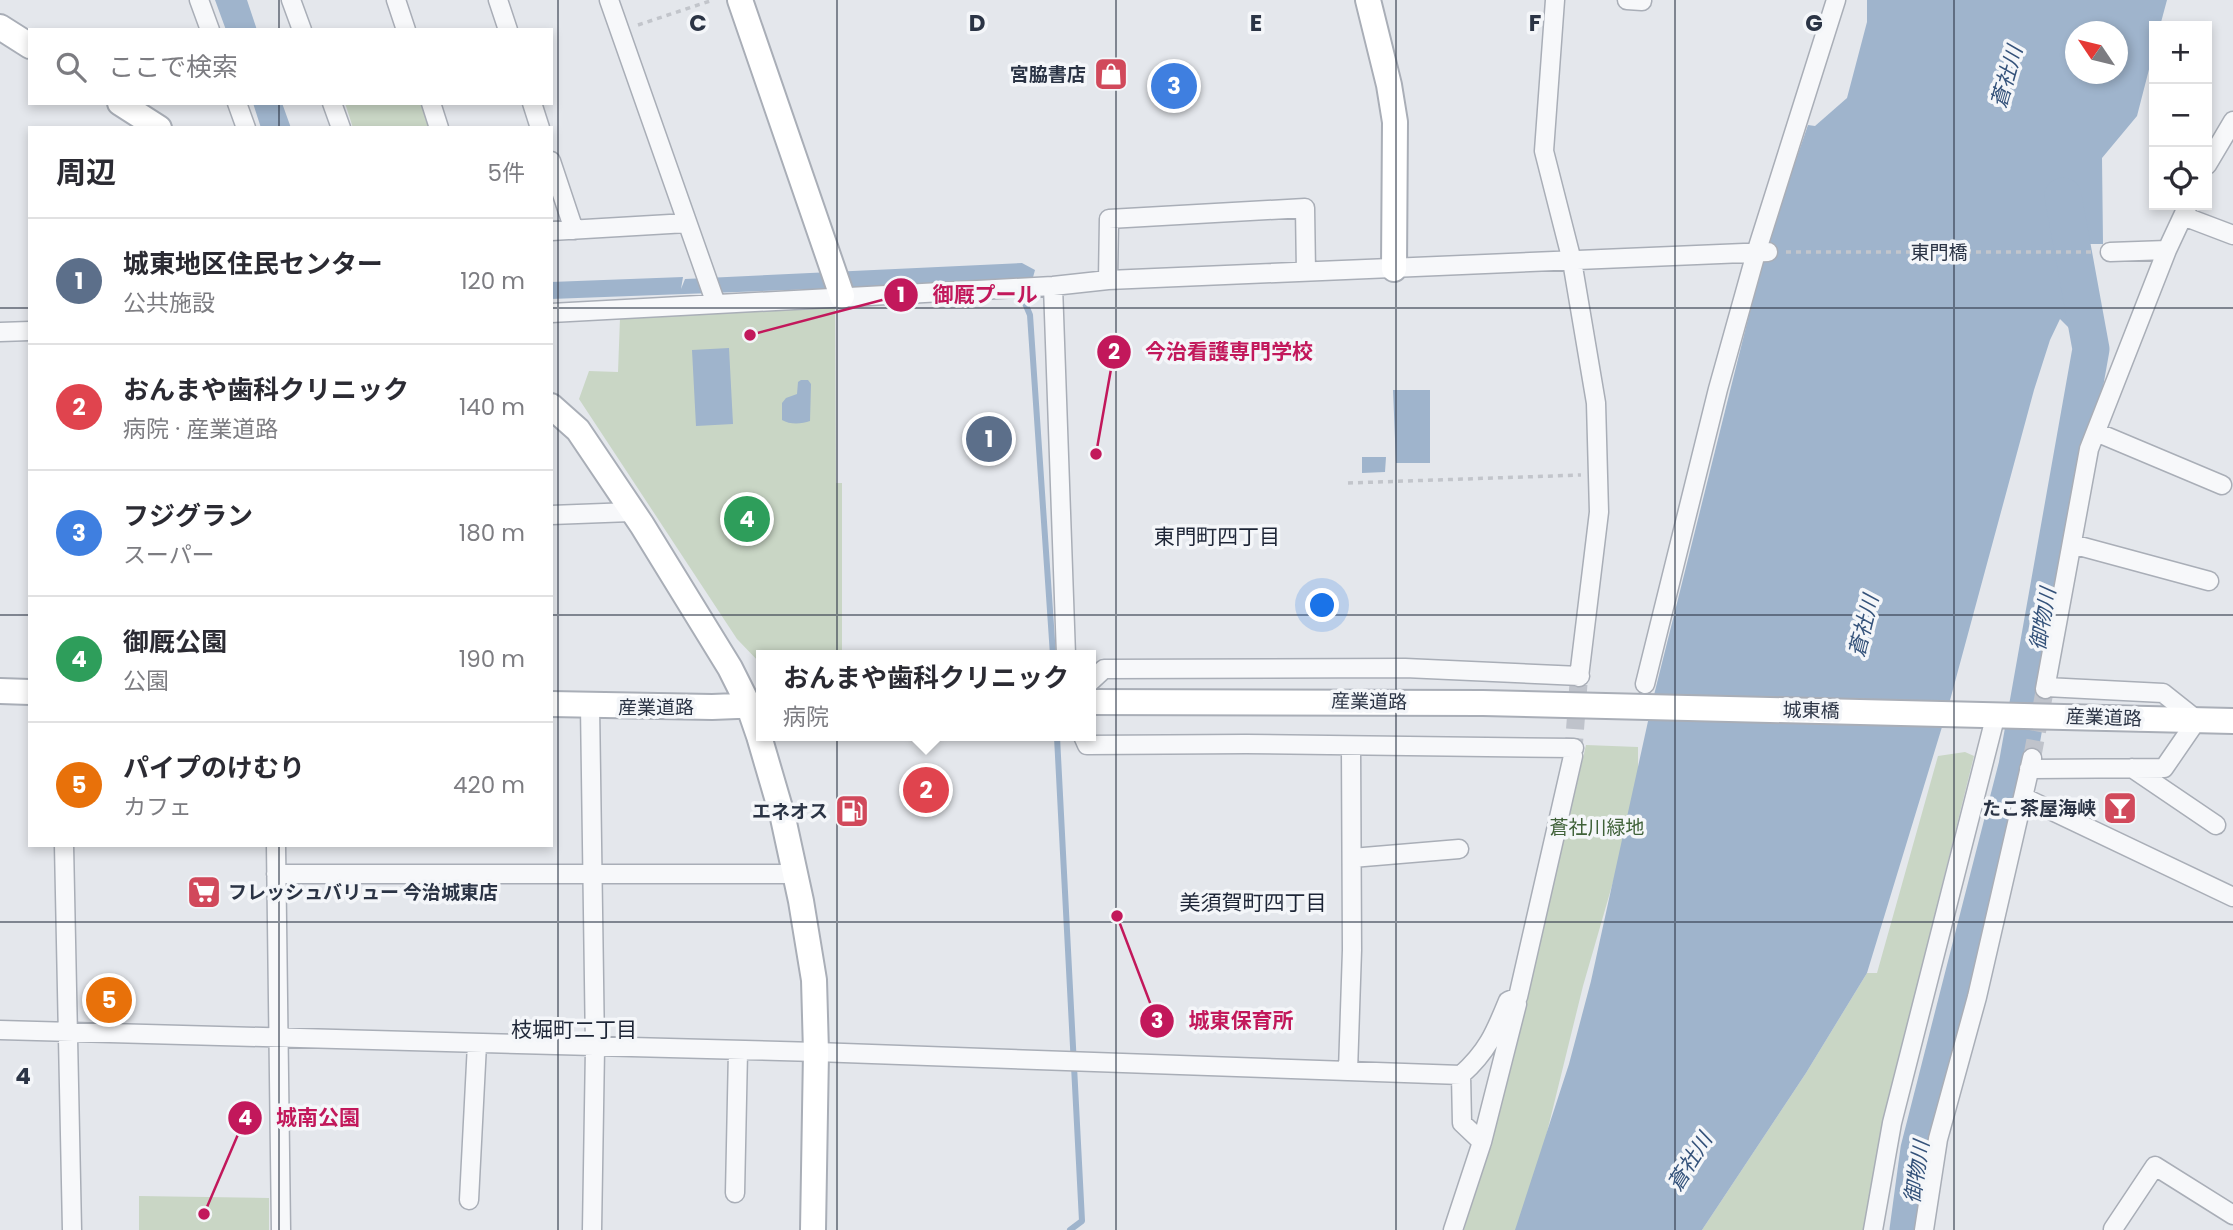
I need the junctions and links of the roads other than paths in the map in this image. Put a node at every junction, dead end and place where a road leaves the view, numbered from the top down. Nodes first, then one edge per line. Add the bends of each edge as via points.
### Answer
1 (199, 0) edge
2 (291, 0) edge
3 (396, 0) edge
4 (498, 0) edge
5 (609, 0) edge
6 (740, 0) edge
7 (1368, 0) edge
8 (1555, 0) edge
9 (1627, 0) edge
10 (1836, 0) edge
11 (1642, 1) edge
12 (0, 27) edge
13 (209, 28) edge
14 (301, 28) edge
15 (405, 28) edge
16 (507, 28) edge
17 (28, 45) edge
18 (123, 105) edge
19 (238, 105) edge
20 (333, 105) edge
21 (432, 105) edge
22 (533, 105) edge
23 (2233, 121) edge
24 (156, 126) edge
25 (245, 126) edge
26 (340, 126) edge
27 (438, 126) edge
28 (539, 126) edge
29 (2212, 157) edge
30 (553, 167) edge
31 (2186, 210) edge
32 (687, 223) junction
33 (574, 229) junction
34 (553, 231) edge
35 (2233, 235) edge
36 (2167, 250) junction
37 (1762, 252) junction
38 (2110, 252) road end
39 (1572, 261) junction
40 (1394, 269) junction
41 (1306, 272) junction
42 (1108, 280) junction
43 (1053, 286) junction
44 (842, 296) junction
45 (716, 304) junction
46 (553, 313) edge
47 (28, 331) edge
48 (0, 332) edge
49 (553, 408) edge
50 (2096, 432) junction
51 (2222, 485) dead end
52 (631, 512) junction
53 (553, 515) edge
54 (2072, 544) junction
55 (2208, 581) dead end
56 (1066, 650) edge
57 (1096, 676) edge
58 (0, 691) edge
59 (28, 692) edge
60 (1646, 696) junction
61 (1096, 702) edge
62 (755, 704) edge
63 (553, 705) edge
64 (590, 706) junction
65 (1986, 714) junction
66 (2197, 720) junction
67 (2233, 721) edge
68 (764, 741) edge
69 (1085, 741) edge
70 (1351, 746) junction
71 (2132, 768) junction
72 (2023, 797) junction
73 (2216, 825) dead end
74 (64, 847) edge
75 (276, 847) edge
76 (1459, 849) dead end
77 (1352, 858) junction
78 (276, 874) junction
79 (796, 874) junction
80 (593, 875) junction
81 (2233, 897) edge
82 (1518, 997) junction
83 (0, 1030) edge
84 (68, 1031) junction
85 (280, 1037) junction
86 (478, 1044) junction
87 (595, 1048) junction
88 (738, 1051) junction
89 (816, 1052) junction
90 (1348, 1071) junction
91 (1461, 1075) junction
92 (1482, 1142) junction
93 (735, 1193) dead end
94 (469, 1200) dead end
95 (2233, 1215) edge
96 (2113, 1229) edge
97 (72, 1230) edge
98 (281, 1230) edge
99 (592, 1230) edge
100 (813, 1230) edge
101 (1453, 1230) edge
102 (1873, 1230) edge
103 (1924, 1230) edge

1 - 13 street
2 - 14 street
3 - 15 street
4 - 16 street
5 - 32 street
6 - 44 street
7 - 40 street via 1395,122
8 - 39 street via 1544,151
9 - 11 street
10 - 37 street
12 - 17 street
18 - 24 street
19 - 25 street
20 - 26 street
21 - 27 street
22 - 28 street
23 - 29 street
30 - 33 street
31 - 35 street
31 - 36 street
32 - 33 street
32 - 45 street
33 - 34 street
36 - 38 street
36 - 50 street
37 - 39 street
37 - 60 street via 1718,389
39 - 40 street
39 - 57 street via 1597,403 1599,512 1580,676 1405,668 1104,669
40 - 41 street
41 - 42 street
41 - 42 street via 1305,208 1109,219
42 - 43 street
43 - 44 street
43 - 56 street
44 - 45 street
45 - 46 street
47 - 48 street
49 - 52 street via 578,430
50 - 51 street
50 - 54 street
52 - 53 street
52 - 62 street
54 - 55 street
54 - 66 street via 2046,688 2163,693
58 - 59 street
60 - 61 street, 産業道路
60 - 65 street, 城東橋
62 - 64 street, 産業道路
63 - 64 street, 産業道路
64 - 80 street
65 - 66 street, 産業道路
65 - 102 street via 1892,1123
66 - 67 street, 産業道路
66 - 71 street via 2164,768
68 - 79 street
69 - 70 street via 1087,745
70 - 77 street
70 - 82 street via 1574,752
71 - 72 street via 2031,763
71 - 73 street
72 - 81 street
72 - 103 street via 1977,997 1938,1139
74 - 84 street
75 - 78 street
76 - 77 street
77 - 90 street
78 - 80 street
78 - 85 street
79 - 80 street
79 - 89 street via 814,980
80 - 87 street
82 - 91 street via 1508,1001 1479,1059
82 - 92 street
83 - 84 street
84 - 85 street
84 - 97 street
85 - 86 street
85 - 98 street
86 - 87 street
86 - 94 street
87 - 88 street
87 - 99 street
88 - 89 street
88 - 93 street
89 - 90 street
89 - 100 street
90 - 91 street
91 - 92 street via 1462,1123
92 - 101 street
95 - 96 street via 2155,1166

